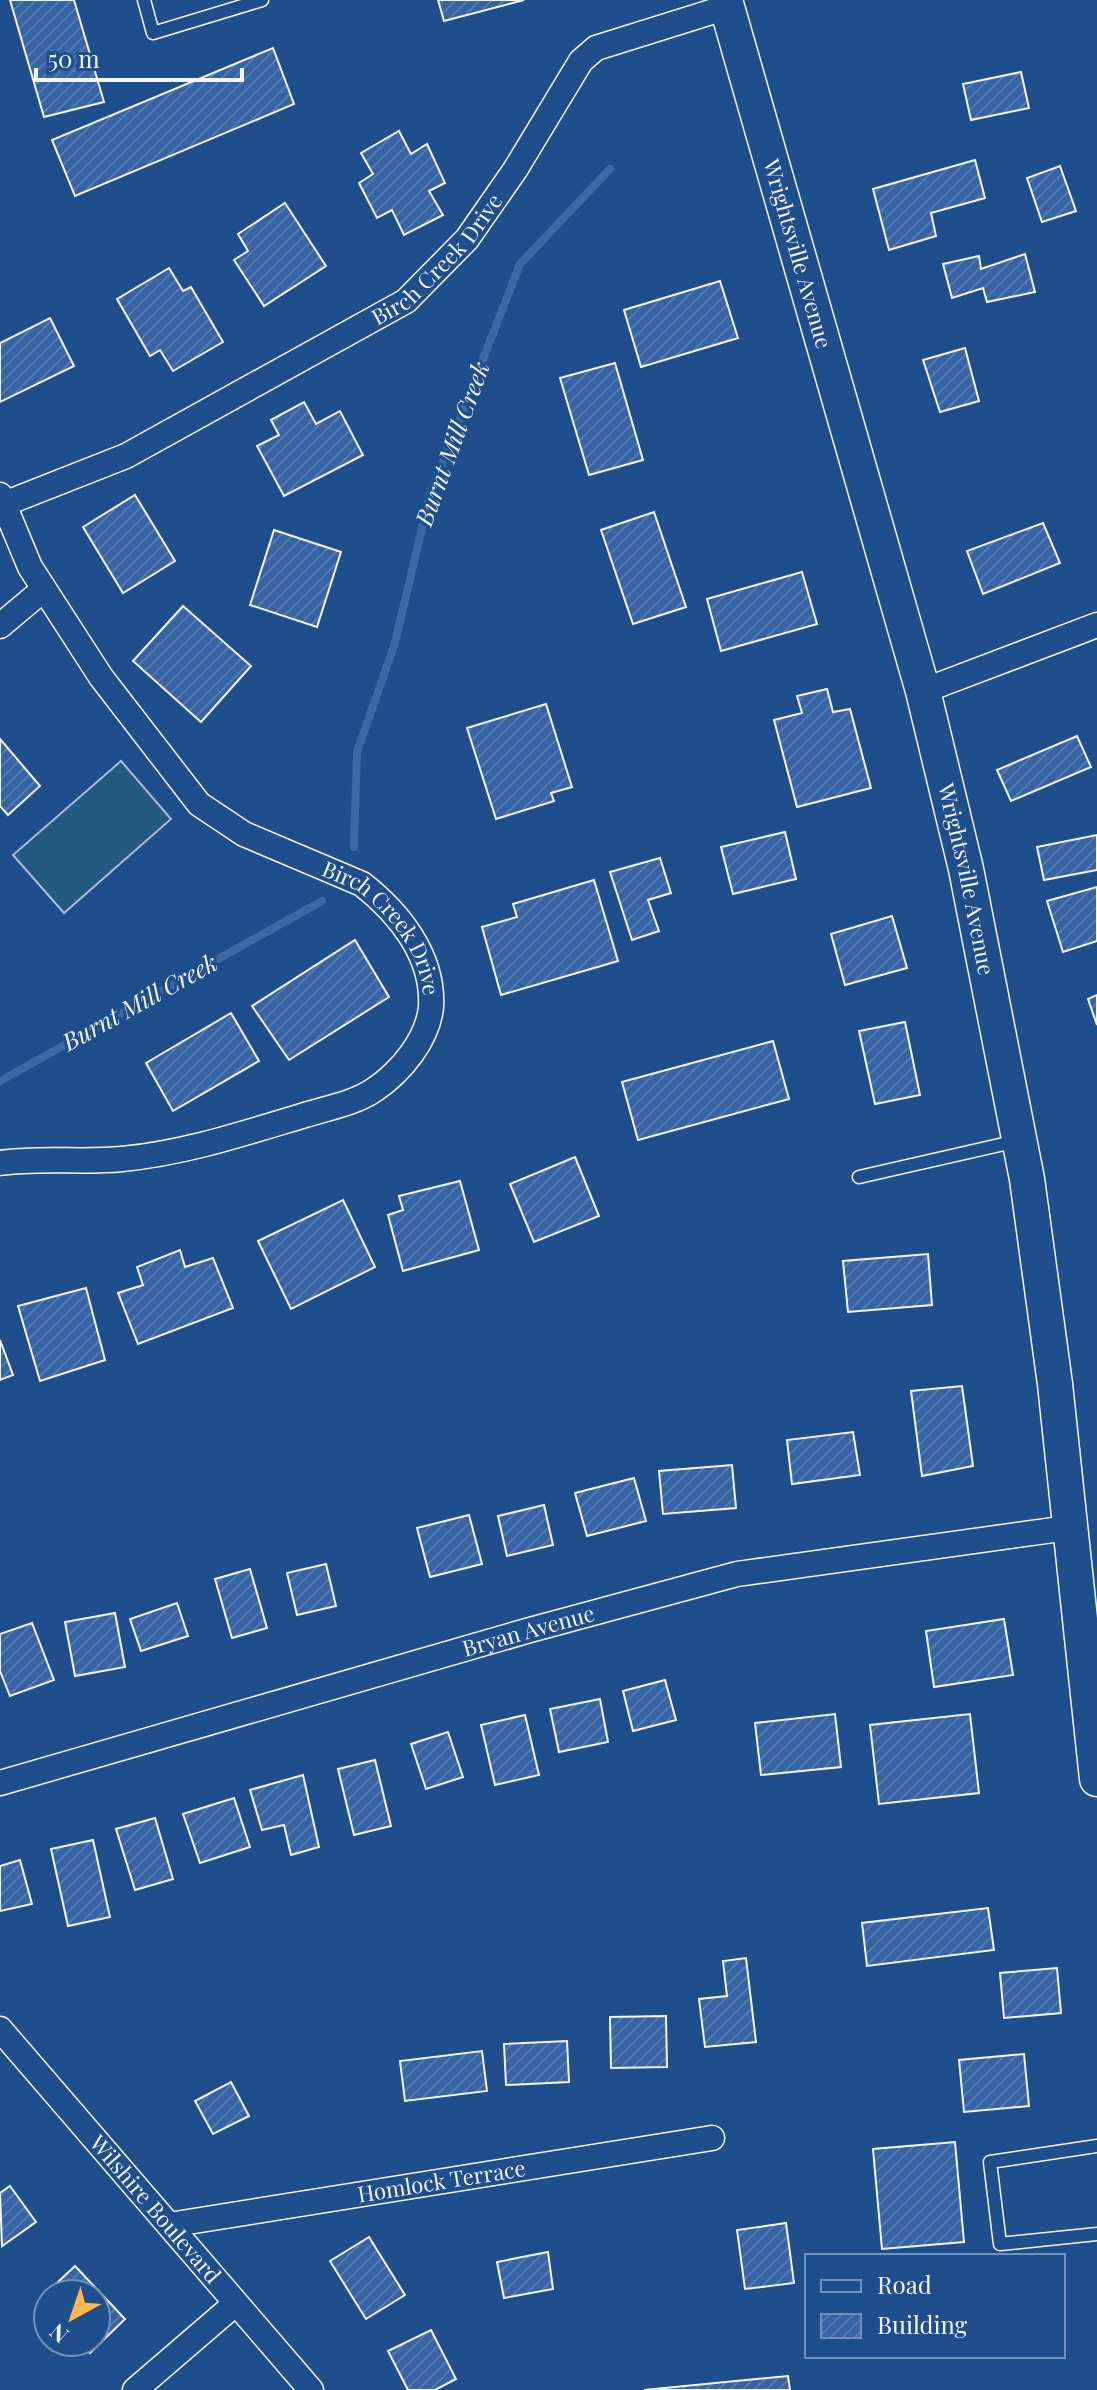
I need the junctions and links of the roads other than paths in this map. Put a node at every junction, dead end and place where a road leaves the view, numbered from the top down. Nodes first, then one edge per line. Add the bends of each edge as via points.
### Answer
1 (144, 0) edge
2 (262, 0) edge
3 (726, 3) edge
4 (2, 500) edge
5 (44, 589) junction
6 (1097, 625) edge
7 (0, 626) edge
8 (923, 691) junction
9 (1020, 1140) junction
10 (0, 1163) edge
11 (859, 1177) dead end
12 (1068, 1528) junction
13 (1097, 1779) edge
14 (0, 1783) edge
15 (0, 2029) edge
16 (712, 2138) dead end
17 (1097, 2146) edge
18 (169, 2225) junction
19 (1097, 2234) edge
20 (235, 2304) junction
21 (135, 2390) edge
22 (311, 2390) edge

1 - 2 lane via 153,33
3 - 4 street, Birch Creek Drive via 596,48 581,61 467,239 406,301 126,456
3 - 8 street, Wrightsville Avenue
4 - 5 street, Birch Creek Drive
5 - 7 street
5 - 10 street, Birch Creek Drive via 101,677 199,804 244,834 362,884 377,896 413,937 426,967 430,1020 393,1074 353,1100 160,1154
6 - 8 street
8 - 9 street, Wrightsville Avenue via 966,869
9 - 11 lane
9 - 12 street, Wrightsville Avenue via 1055,1384
12 - 13 street, Wrightsville Avenue
12 - 14 street, Bryan Avenue via 737,1574
15 - 18 street, Wilshire Boulevard
16 - 18 street, Homlock Terrace
17 - 19 lane via 990,2162 1000,2244
18 - 20 street, Wilshire Boulevard
20 - 21 street
20 - 22 street, Wilshire Boulevard

